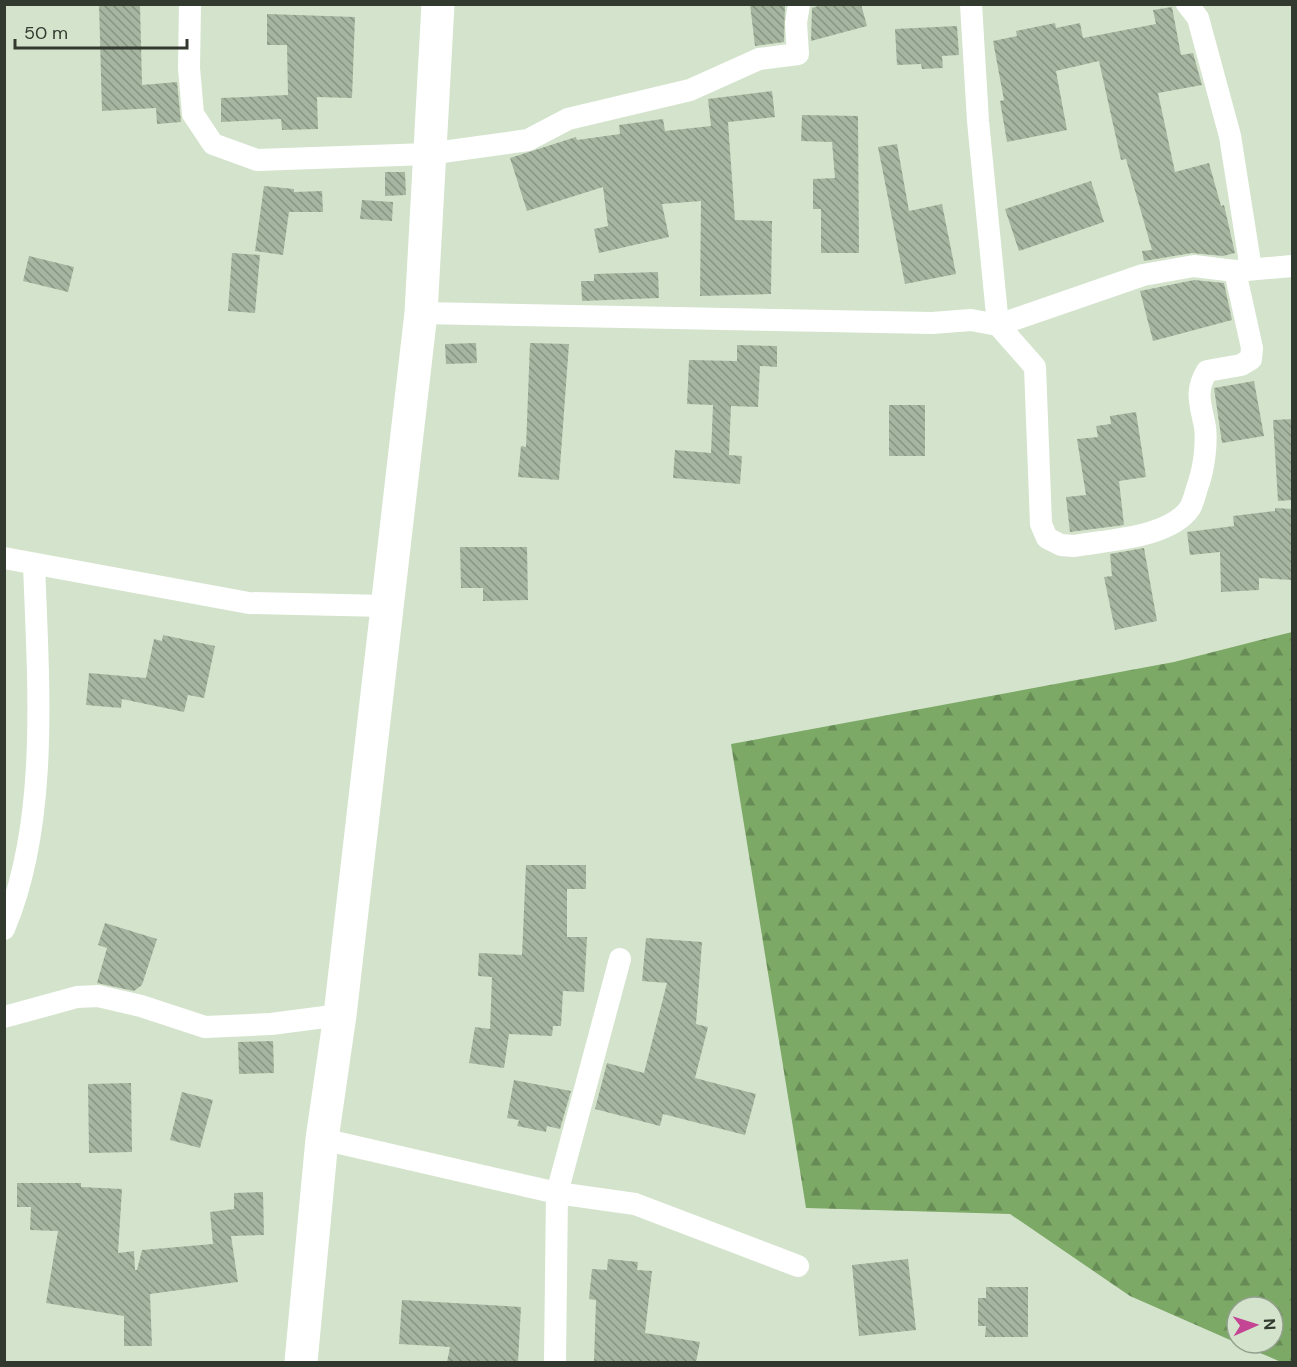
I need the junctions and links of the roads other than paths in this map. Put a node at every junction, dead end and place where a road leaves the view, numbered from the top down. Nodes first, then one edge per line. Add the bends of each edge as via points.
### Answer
1 (190, 4) edge
2 (438, 4) edge
3 (798, 4) edge
4 (971, 4) edge
5 (1187, 4) edge
6 (428, 154) junction
7 (1293, 266) edge
8 (1243, 270) junction
9 (421, 313) junction
10 (998, 325) junction
11 (4, 558) edge
12 (34, 564) junction
13 (385, 606) junction
14 (4, 929) edge
15 (620, 959) dead end
16 (340, 1015) junction
17 (4, 1017) edge
18 (322, 1139) junction
19 (557, 1192) junction
20 (798, 1266) dead end
21 (301, 1362) edge
22 (555, 1362) edge

1 - 6 street via 193,114 213,144 257,160
2 - 6 street
3 - 6 street via 798,54 759,59 690,90 568,119 528,140
4 - 10 street
5 - 8 street via 1198,18 1230,136
6 - 9 street
7 - 8 street
8 - 10 street via 1194,266 1143,275
8 - 10 street via 1251,359 1207,370 1201,380 1197,402 1205,429 1203,468 1190,507 1179,520 1155,532 1074,546 1047,538 1038,501 1035,367
9 - 10 street via 932,324 971,320
9 - 13 street
11 - 12 street
12 - 13 street via 249,603
12 - 14 street via 39,705 32,810 20,893
13 - 16 street
15 - 19 street
16 - 17 street via 205,1027 98,996 76,997
16 - 18 street
18 - 19 street
18 - 21 street
19 - 20 street via 635,1204
19 - 22 street

